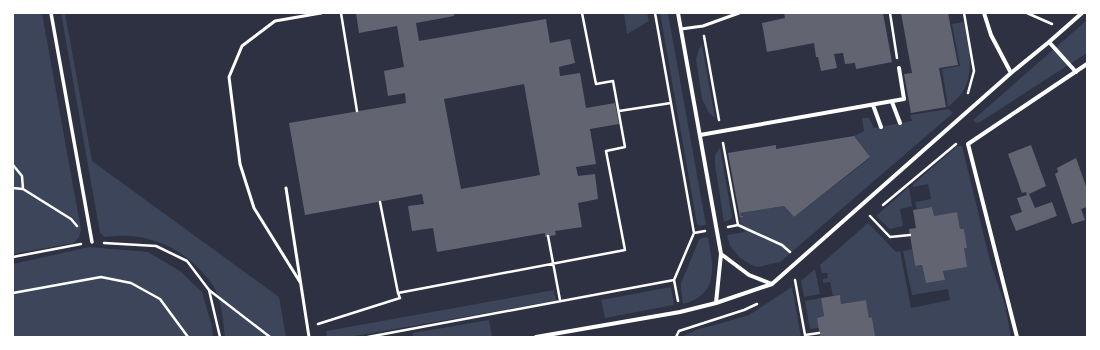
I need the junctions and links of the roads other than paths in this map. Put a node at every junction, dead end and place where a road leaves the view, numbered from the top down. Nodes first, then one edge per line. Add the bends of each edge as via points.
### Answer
1 (51, 13) edge
2 (321, 13) edge
3 (678, 13) edge
4 (739, 13) edge
5 (984, 13) edge
6 (1082, 13) edge
7 (681, 29) junction
8 (1049, 42) junction
9 (1087, 64) edge
10 (899, 68) dead end
11 (1076, 72) junction
12 (1011, 73) junction
13 (892, 102) junction
14 (872, 105) junction
15 (900, 124) dead end
16 (880, 127) dead end
17 (700, 135) junction
18 (286, 188) dead end
19 (92, 242) road end
20 (721, 254) junction
21 (300, 282) junction
22 (772, 284) junction
23 (716, 303) junction
24 (309, 337) edge
25 (536, 337) edge
26 (1017, 337) edge

1 - 19 street
2 - 21 lane via 275,21 242,46 229,77 240,164 254,208
3 - 7 street
4 - 7 lane via 702,26
5 - 12 street via 991,35
6 - 8 street
7 - 17 street
8 - 11 street
8 - 12 street
9 - 11 street
10 - 13 street via 904,99
11 - 26 street via 968,144
12 - 22 street
13 - 14 street
13 - 15 street
14 - 16 street
14 - 17 street
17 - 20 street
18 - 21 lane
20 - 22 street via 749,275
20 - 23 street
21 - 24 lane
22 - 23 street
23 - 25 street via 680,312

